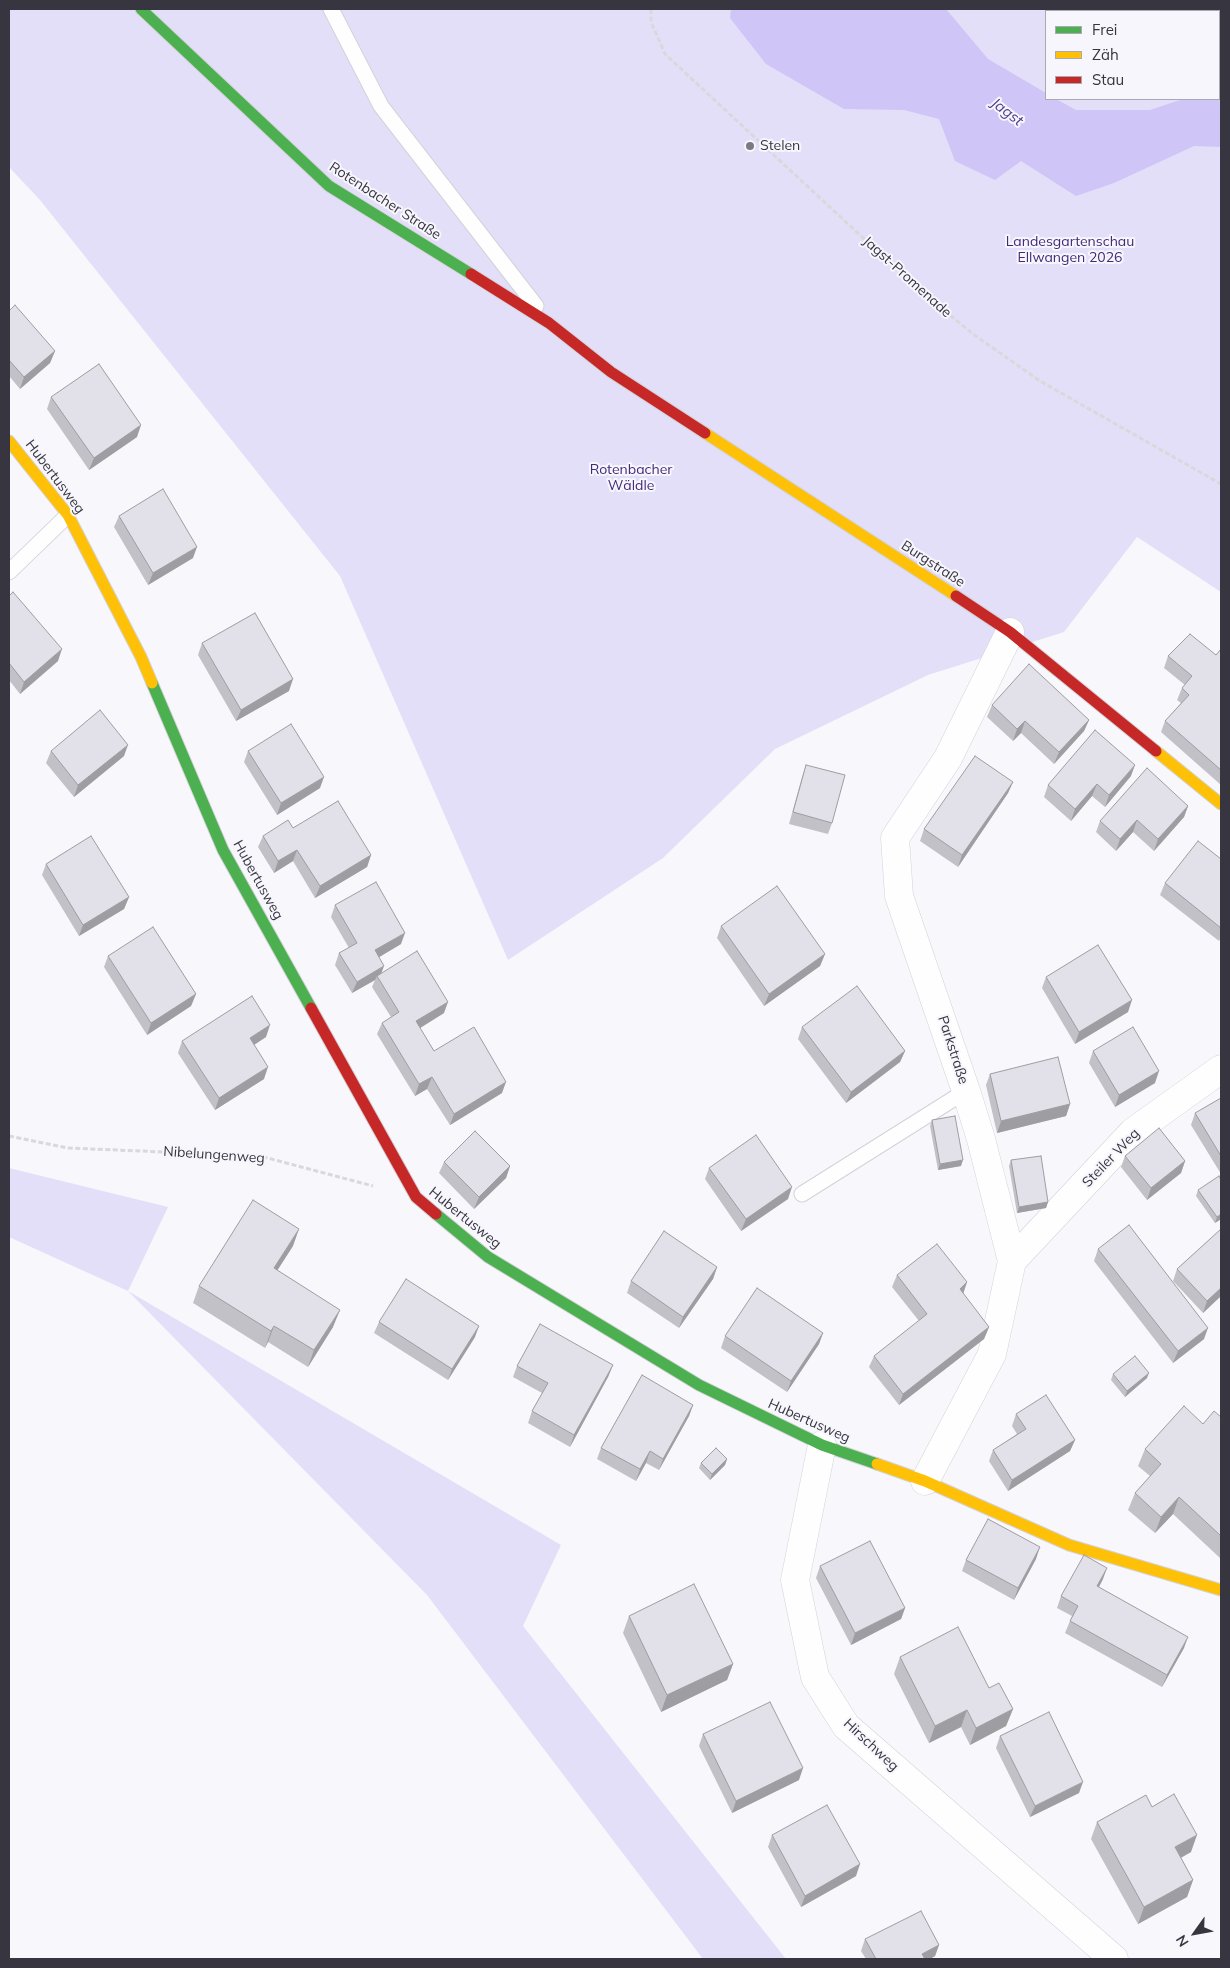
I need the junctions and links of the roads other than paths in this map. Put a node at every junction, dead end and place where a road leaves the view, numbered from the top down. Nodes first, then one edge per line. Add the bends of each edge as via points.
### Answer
1 (142, 9) edge
2 (331, 9) edge
3 (549, 323) junction
4 (611, 372) joint
5 (9, 441) edge
6 (68, 515) junction
7 (9, 572) edge
8 (1010, 632) junction
9 (1221, 804) edge
10 (1221, 1069) edge
11 (966, 1091) junction
12 (802, 1194) dead end
13 (1012, 1261) junction
14 (822, 1446) junction
15 (925, 1481) junction
16 (1221, 1590) edge
17 (1114, 1959) edge

1 - 3 street, Rotenbacher Straße via 329,186
2 - 3 lane via 381,106
3 - 4 street, Rotenbacher Straße
4 - 8 street, Burgstraße
5 - 6 street, Hubertusweg
6 - 7 lane
6 - 14 street, Hubertusweg via 141,657 223,850 416,1197 488,1257 699,1385
8 - 9 street, Burgstraße
8 - 11 street, Parkstraße via 948,758 895,838 899,896
10 - 13 street, Steiler Weg via 1133,1132
11 - 12 lane
11 - 13 street, Parkstraße
13 - 15 street, Parkstraße via 992,1354
14 - 15 street, Hubertusweg
14 - 17 street, Hirschweg via 795,1580 815,1677 846,1726
15 - 16 street, Hubertusweg via 1069,1544

